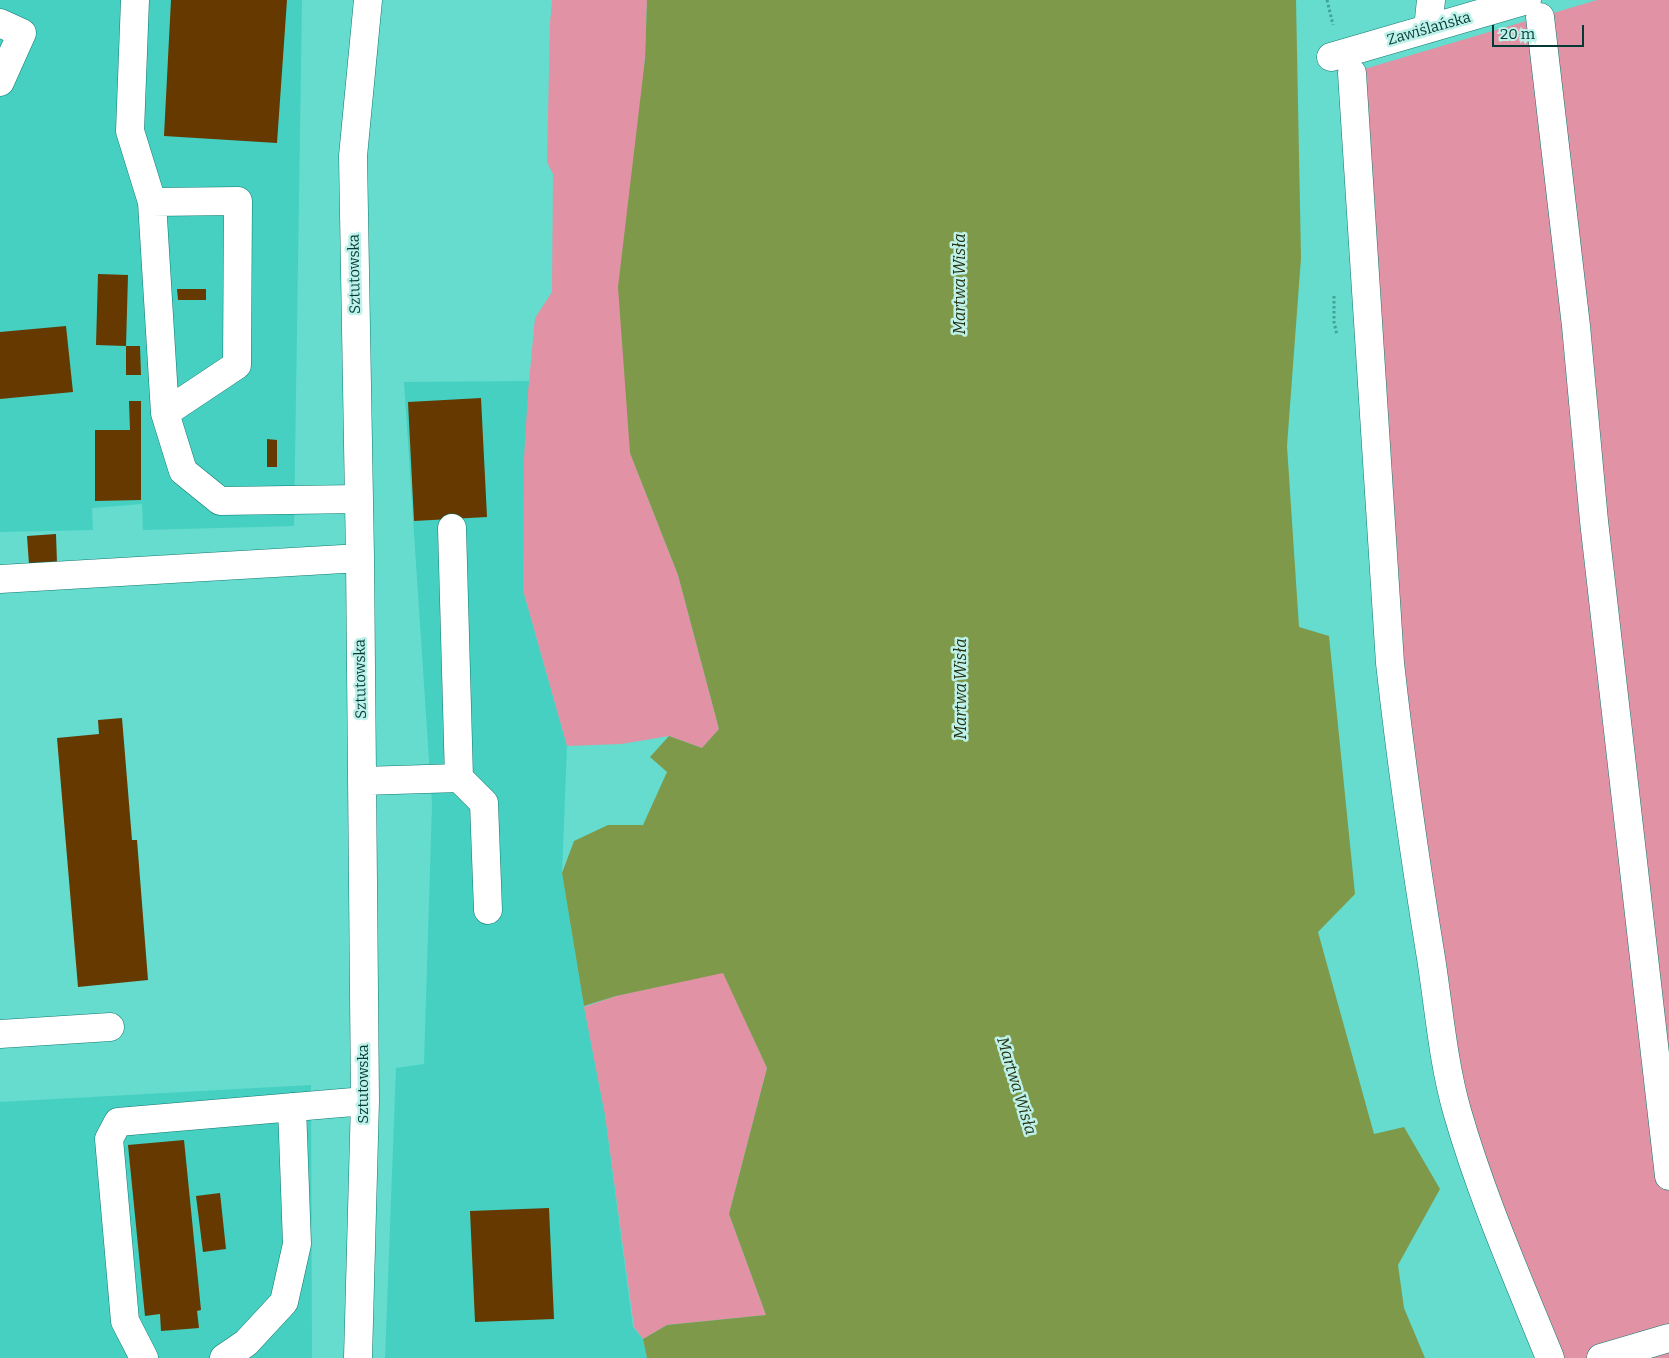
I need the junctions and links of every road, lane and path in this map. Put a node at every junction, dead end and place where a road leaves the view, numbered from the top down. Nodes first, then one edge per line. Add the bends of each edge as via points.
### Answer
1 (135, 0) edge
2 (368, 0) edge
3 (1431, 0) edge
4 (1534, 8) edge
5 (0, 23) edge
6 (1428, 30) junction
7 (0, 82) edge
8 (152, 202) junction
9 (165, 413) junction
10 (359, 499) junction
11 (452, 528) dead end
12 (360, 558) junction
13 (0, 579) edge
14 (459, 778) junction
15 (362, 781) junction
16 (488, 910) dead end
17 (110, 1027) dead end
18 (0, 1034) edge
19 (365, 1101) junction
20 (292, 1107) junction
21 (1669, 1176) edge
22 (1669, 1338) edge
23 (144, 1358) edge
24 (224, 1358) edge
25 (358, 1358) edge
26 (1550, 1358) edge
27 (1601, 1358) edge

1 - 8 street via 130,131
2 - 10 street, Sztutowska via 352,156
3 - 6 street
4 - 6 street, Zawiślańska
4 - 21 street via 1576,326 1594,521
5 - 7 street via 22,34
6 - 26 street, Zawiślańska via 1342,65 1390,663 1400,753 1450,1080 1487,1201
8 - 9 street
8 - 9 street via 238,201 237,365
9 - 10 street via 183,471 220,501
10 - 12 street, Sztutowska
11 - 14 street
12 - 13 street
12 - 15 street, Sztutowska
14 - 15 street
14 - 16 street via 484,803
15 - 19 street, Sztutowska
17 - 18 street
19 - 20 street
19 - 25 street, Sztutowska
20 - 23 street via 118,1122 108,1139 125,1321
20 - 24 street via 297,1244 284,1302 246,1343
22 - 27 street

